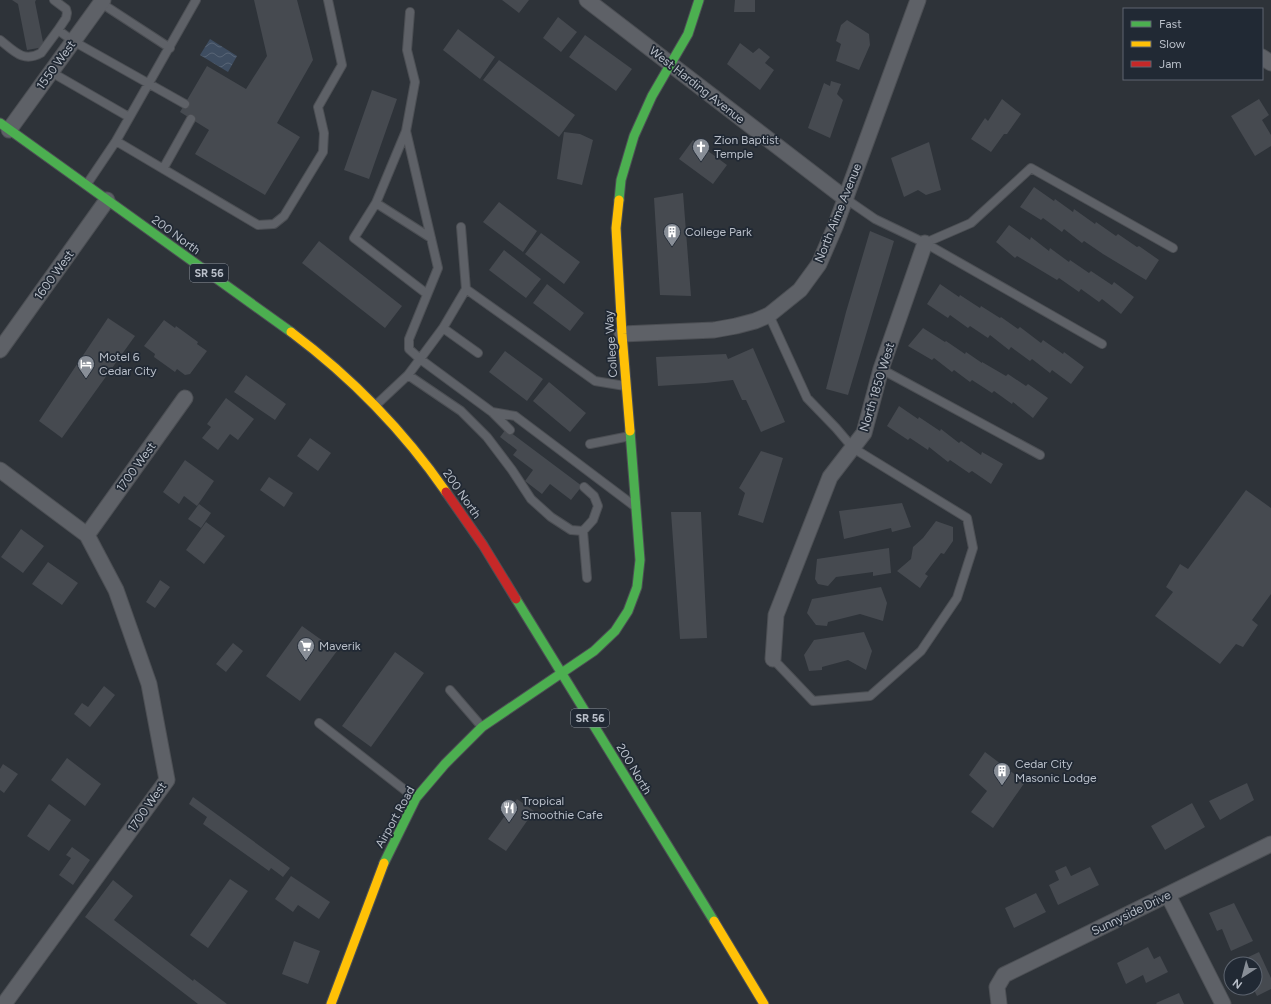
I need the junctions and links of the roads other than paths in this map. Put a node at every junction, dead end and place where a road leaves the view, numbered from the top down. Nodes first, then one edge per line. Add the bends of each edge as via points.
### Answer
1 (54, 0) edge
2 (196, 0) edge
3 (328, 0) edge
4 (587, 0) edge
5 (699, 0) edge
6 (918, 0) edge
7 (102, 1) edge
8 (410, 12) dead end
9 (58, 30) junction
10 (0, 40) edge
11 (73, 41) junction
12 (170, 48) junction
13 (671, 65) junction
14 (51, 72) junction
15 (148, 83) junction
16 (185, 104) dead end
17 (129, 118) junction
18 (191, 119) dead end
19 (5, 127) edge
20 (406, 131) junction
21 (116, 141) junction
22 (163, 169) junction
23 (86, 185) junction
24 (846, 199) junction
25 (107, 200) junction
26 (376, 203) junction
27 (461, 227) dead end
28 (431, 238) junction
29 (925, 243) junction
30 (1173, 248) dead end
31 (466, 289) junction
32 (427, 294) junction
33 (769, 315) junction
34 (444, 328) junction
35 (622, 334) junction
36 (1102, 344) dead end
37 (0, 350) edge
38 (478, 353) dead end
39 (420, 359) junction
40 (881, 369) junction
41 (408, 375) junction
42 (626, 386) junction
43 (185, 398) dead end
44 (375, 405) junction
45 (492, 412) junction
46 (510, 430) dead end
47 (631, 436) junction
48 (590, 444) dead end
49 (853, 448) junction
50 (1040, 455) dead end
51 (0, 470) edge
52 (584, 487) dead end
53 (636, 507) junction
54 (583, 531) junction
55 (87, 535) junction
56 (587, 578) dead end
57 (773, 659) joint
58 (562, 672) junction
59 (450, 690) dead end
60 (319, 723) dead end
61 (482, 727) junction
62 (416, 798) junction
63 (1271, 844) edge
64 (1168, 895) junction
65 (761, 1003) edge
66 (4, 1004) edge
67 (331, 1004) edge
68 (998, 1004) edge
69 (1223, 1004) edge

1 - 9 lane via 68,12
2 - 12 lane
3 - 22 lane via 342,65 318,107 324,133 323,152 284,216 274,224 258,225
4 - 13 street, West Harding Avenue
5 - 13 main road, College Way via 688,34
6 - 24 street, North Aime Avenue
7 - 11 street, 1550 West
7 - 12 lane
8 - 20 lane via 407,50 415,82
9 - 10 lane via 41,53 25,58
9 - 11 lane
11 - 14 street, 1550 West
11 - 15 lane
12 - 15 lane
13 - 24 street, West Harding Avenue
13 - 35 main road, College Way via 652,96 634,136 622,180 616,228
14 - 17 lane
14 - 19 street, 1550 West
15 - 16 lane
15 - 17 lane
17 - 21 lane
18 - 22 lane
19 - 23 main road, 200 North / SR 56
20 - 26 lane
20 - 28 lane
21 - 22 lane
21 - 23 lane
23 - 25 main road, 200 North / SR 56
24 - 29 lane via 875,218
24 - 33 street, North Aime Avenue via 819,264 800,290
25 - 37 street, 1600 West
25 - 44 main road, 200 North / SR 56 via 274,319 333,365
26 - 28 lane
26 - 32 lane via 354,238
27 - 31 lane
28 - 32 lane via 438,268
29 - 30 lane via 971,223 1030,168
29 - 36 lane
29 - 40 street, North 1850 West
31 - 34 lane
31 - 42 lane via 595,381
32 - 39 lane via 409,339 409,349
33 - 35 street, North Aime Avenue via 755,321 714,330
33 - 49 lane via 807,398
34 - 38 lane
34 - 39 lane
35 - 42 main road, College Way
39 - 41 lane
39 - 45 lane
40 - 49 street, North 1850 West via 864,433
40 - 50 lane
41 - 44 lane
41 - 54 lane via 461,411 487,437 531,499 551,517 571,530
42 - 47 main road, College Way
43 - 55 street, 1700 West
44 - 58 main road, 200 North / SR 56 via 406,438 447,491
45 - 46 lane
45 - 53 lane via 515,416
47 - 48 lane
47 - 53 main road, College Way
49 - 57 street, North 1850 West via 830,477 776,615
49 - 57 lane via 967,518 973,548 957,598 921,651 870,696 813,701
51 - 55 street, 1700 West
52 - 54 lane via 594,496 598,506 593,520
53 - 58 main road, College Way via 640,560 637,587 628,611 615,631 594,651
54 - 56 lane
55 - 66 street, 1700 West via 116,590 149,684 167,780
58 - 61 main road, Airport Road
58 - 65 main road, 200 North / SR 56
59 - 61 lane
60 - 62 lane
61 - 62 main road, Airport Road
62 - 67 main road, Airport Road via 388,853
63 - 64 street, Sunnyside Drive
64 - 68 street, Sunnyside Drive via 1004,975 997,988
64 - 69 street

